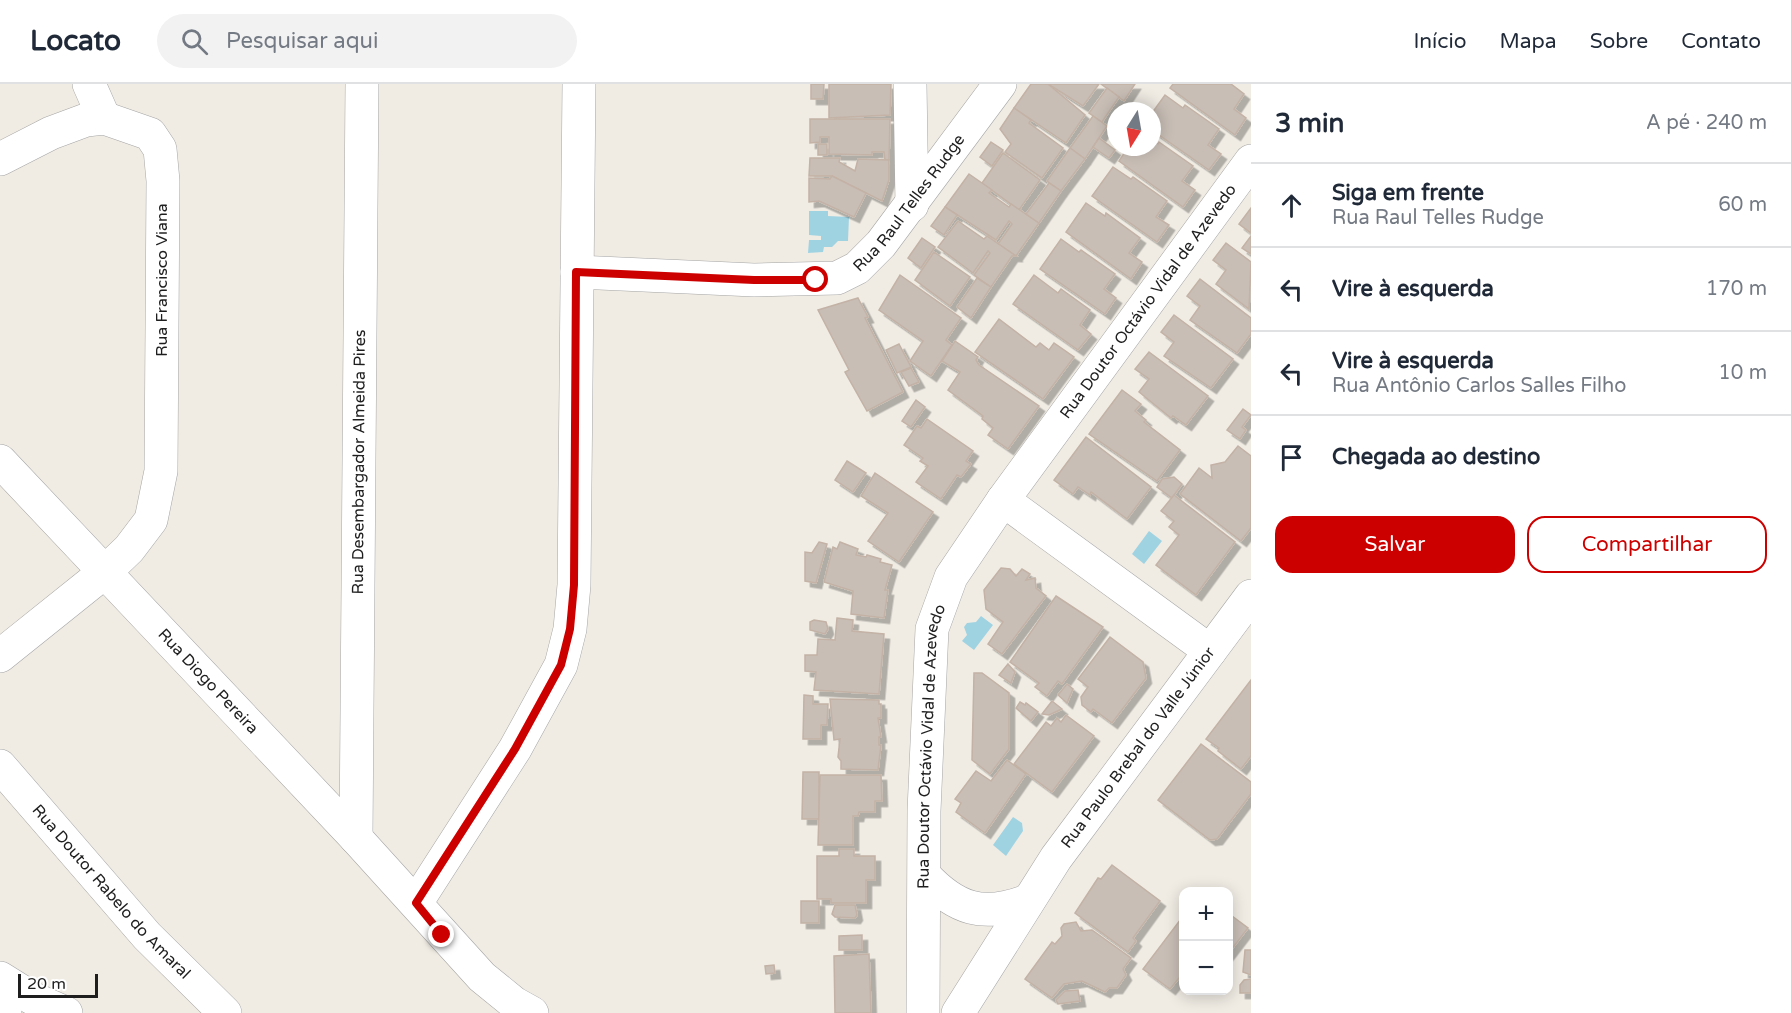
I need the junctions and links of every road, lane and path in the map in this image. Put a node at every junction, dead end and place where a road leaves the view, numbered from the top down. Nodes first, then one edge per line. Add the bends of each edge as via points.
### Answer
1 (89, 84) edge
2 (362, 84) edge
3 (579, 84) edge
4 (910, 84) edge
5 (1000, 84) edge
6 (104, 118) junction
7 (0, 159) edge
8 (1251, 161) edge
9 (912, 205) junction
10 (576, 272) junction
11 (0, 461) edge
12 (1003, 500) junction
13 (106, 571) junction
14 (1251, 596) edge
15 (1210, 651) junction
16 (0, 656) edge
17 (0, 766) edge
18 (356, 838) junction
19 (926, 876) junction
20 (1027, 901) junction
21 (416, 903) junction
22 (0, 978) edge
23 (0, 1010) edge
24 (5, 1013) edge
25 (66, 1013) edge
26 (225, 1013) edge
27 (532, 1013) edge
28 (923, 1013) edge
29 (958, 1013) edge

1 - 6 street
2 - 18 street, Rua Desembargador Almeida Pires
3 - 10 street
4 - 9 street
5 - 9 street, Rua Raul Telles Rudge
6 - 7 street via 51,133
6 - 13 street, Rua Francisco Viana via 150,134 159,149 163,181 161,471 151,520
8 - 12 street, Rua Doutor Octávio Vidal de Azevedo
9 - 10 street, Rua Raul Telles Rudge via 857,268 837,278 754,280
10 - 21 street via 574,585 568,638 561,665 515,749
11 - 13 street, Rua Diogo Pereira
12 - 15 street
12 - 19 street, Rua Doutor Octávio Vidal de Azevedo via 951,577 932,629 924,810
13 - 16 street, Rua Francisco Viana
13 - 18 street, Rua Diogo Pereira
14 - 15 street, Rua Paulo Brebal do Valle Júnior
15 - 20 street, Rua Paulo Brebal do Valle Júnior
17 - 26 street, Rua Doutor Rabelo do Amaral via 147,936
18 - 21 street, Rua Diogo Pereira
19 - 20 street via 956,903 975,909 1009,908
19 - 28 street, Rua Doutor Octávio Vidal de Azevedo
20 - 29 street, Rua Paulo Brebal do Valle Júnior
21 - 27 street, Rua Diogo Pereira via 482,977 514,1004
22 - 25 street
23 - 24 street

